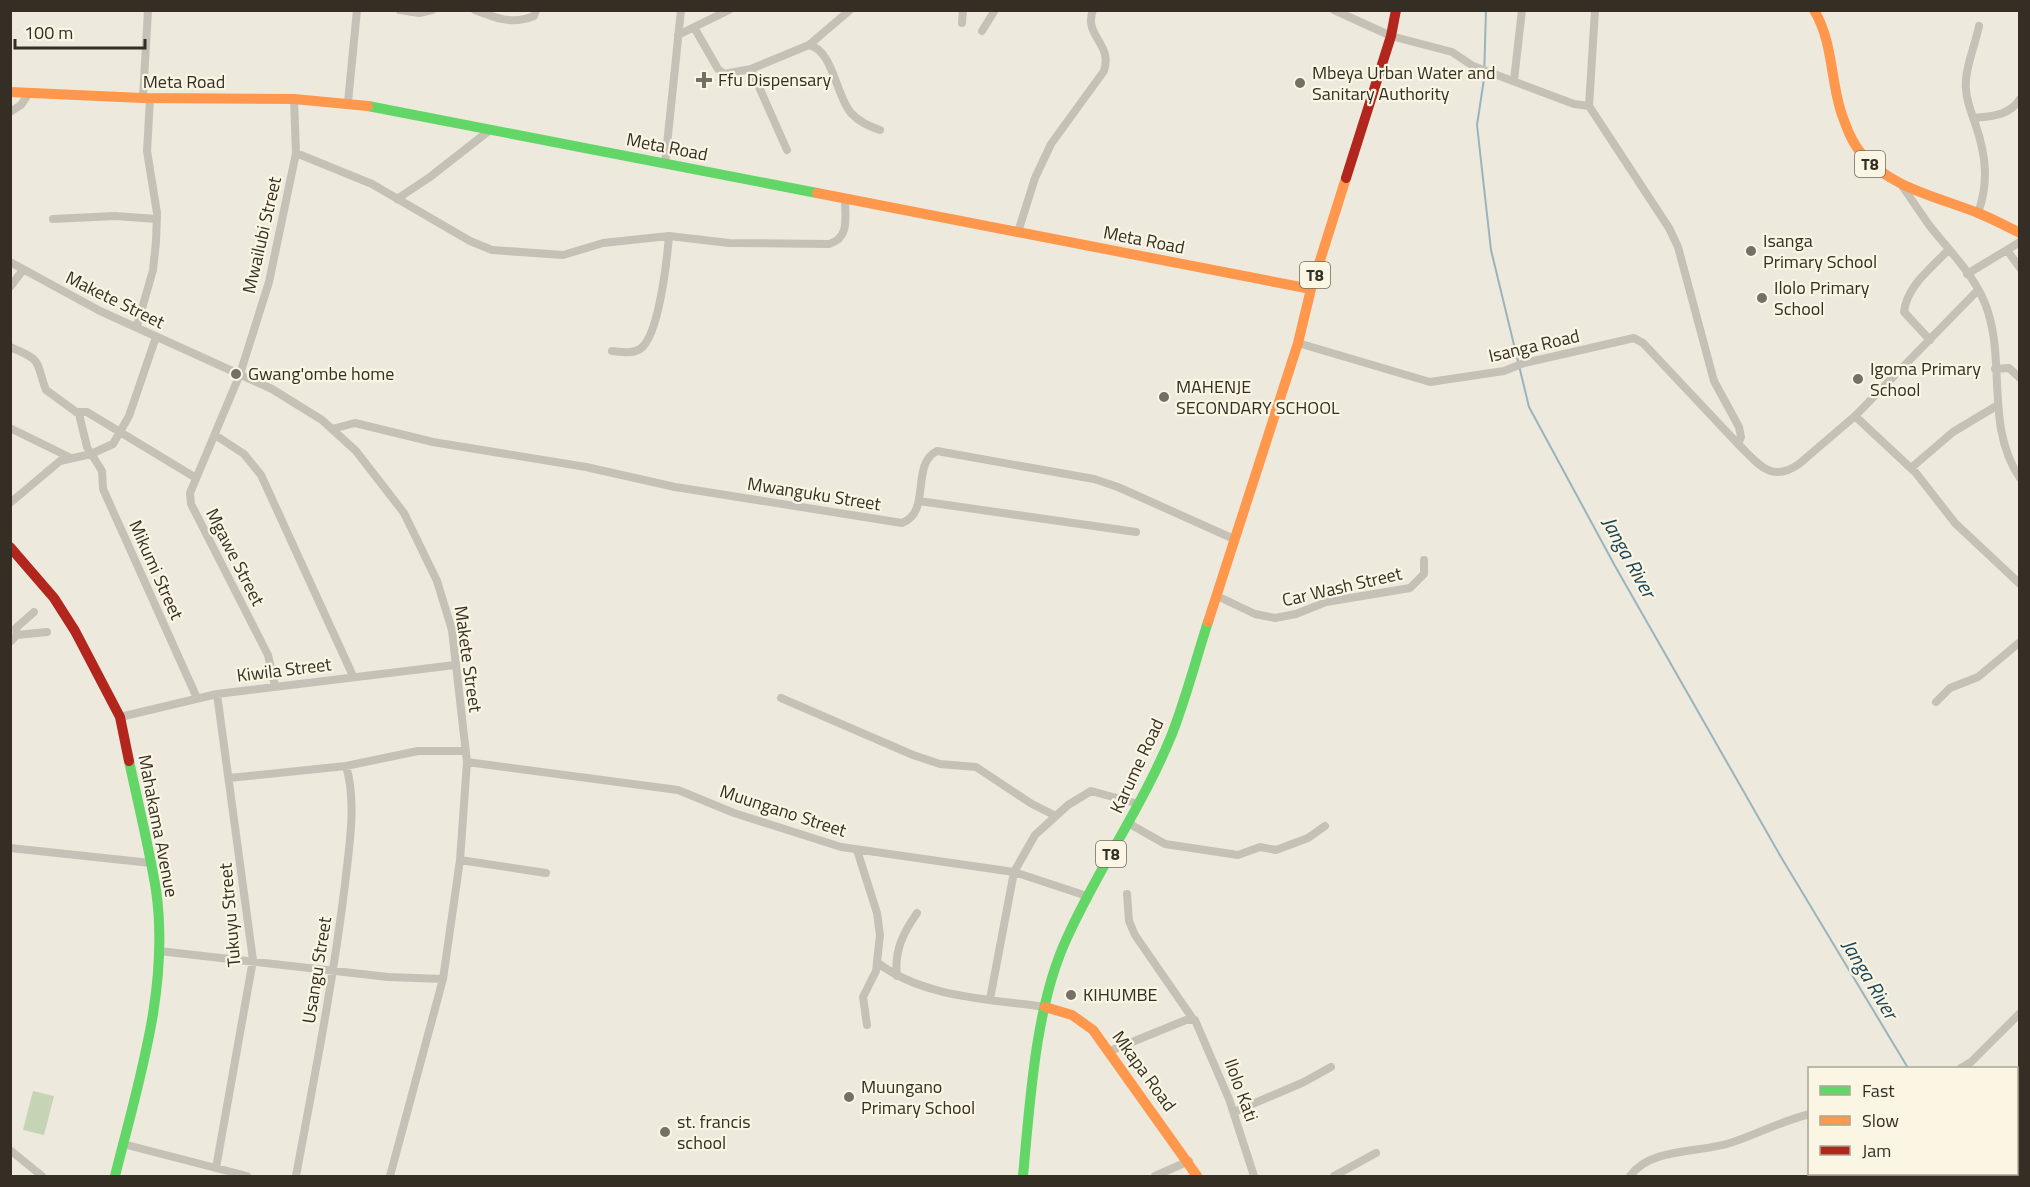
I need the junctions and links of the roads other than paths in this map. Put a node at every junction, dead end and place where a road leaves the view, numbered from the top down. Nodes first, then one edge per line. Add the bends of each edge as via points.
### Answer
1 (148, 10) edge
2 (400, 10) edge
3 (432, 10) edge
4 (475, 10) edge
5 (536, 10) edge
6 (681, 10) edge
7 (729, 10) edge
8 (850, 10) edge
9 (963, 10) edge
10 (995, 10) edge
11 (1093, 10) edge
12 (1334, 10) edge
13 (1396, 10) edge
14 (1522, 10) edge
15 (1595, 10) edge
16 (1814, 10) edge
17 (355, 11) edge
18 (962, 23) dead end
19 (1979, 26) dead end
20 (695, 29) junction
21 (982, 31) dead end
22 (678, 35) junction
23 (1391, 36) junction
24 (809, 45) junction
25 (751, 69) junction
26 (1514, 80) junction
27 (10, 92) edge
28 (29, 93) junction
29 (147, 99) junction
30 (294, 99) junction
31 (2019, 99) edge
32 (348, 102) junction
33 (1589, 105) junction
34 (10, 112) edge
35 (1973, 118) junction
36 (490, 130) junction
37 (880, 130) dead end
38 (787, 150) dead end
39 (296, 153) junction
40 (665, 164) junction
41 (1903, 187) junction
42 (397, 199) junction
43 (845, 199) junction
44 (1978, 213) junction
45 (53, 219) dead end
46 (157, 219) junction
47 (1018, 232) junction
48 (2019, 233) edge
49 (669, 236) junction
50 (2019, 242) edge
51 (1949, 249) junction
52 (2007, 250) junction
53 (10, 262) edge
54 (2019, 268) edge
55 (22, 270) junction
56 (1967, 274) junction
57 (10, 287) edge
58 (1311, 289) junction
59 (1978, 290) junction
60 (137, 326) junction
61 (156, 337) junction
62 (1930, 340) junction
63 (1298, 343) junction
64 (10, 347) edge
65 (612, 351) dead end
66 (1995, 369) junction
67 (240, 374) junction
68 (2019, 378) edge
69 (1998, 405) junction
70 (76, 412) junction
71 (1855, 416) junction
72 (10, 428) edge
73 (332, 429) junction
74 (120, 435) junction
75 (215, 435) junction
76 (1738, 444) junction
77 (91, 454) junction
78 (71, 458) junction
79 (1911, 468) junction
80 (196, 478) junction
81 (2019, 478) edge
82 (919, 501) junction
83 (10, 503) edge
84 (1136, 532) dead end
85 (1234, 539) junction
86 (10, 547) edge
87 (1424, 560) dead end
88 (2019, 584) edge
89 (1217, 596) junction
90 (34, 612) dead end
91 (47, 632) dead end
92 (17, 635) junction
93 (10, 642) edge
94 (2019, 642) edge
95 (455, 665) junction
96 (353, 676) junction
97 (275, 686) junction
98 (217, 694) junction
99 (197, 698) junction
100 (781, 698) dead end
101 (1936, 702) dead end
102 (120, 717) junction
103 (465, 751) junction
104 (467, 762) junction
105 (346, 766) junction
106 (229, 778) junction
107 (1139, 804) junction
108 (1056, 816) junction
109 (1128, 823) junction
110 (1325, 826) dead end
111 (10, 848) edge
112 (857, 850) junction
113 (460, 860) junction
114 (151, 863) junction
115 (1014, 872) junction
116 (546, 873) dead end
117 (1127, 894) dead end
118 (1088, 896) junction
119 (917, 913) dead end
120 (159, 951) junction
121 (253, 960) junction
122 (878, 963) junction
123 (335, 970) junction
124 (897, 976) junction
125 (442, 979) junction
126 (990, 999) junction
127 (1045, 1007) junction
128 (2019, 1013) edge
129 (1192, 1019) junction
130 (867, 1024) dead end
131 (1110, 1051) junction
132 (1331, 1067) dead end
133 (1963, 1067) edge
134 (1234, 1112) junction
135 (1808, 1114) edge
136 (123, 1144) junction
137 (10, 1150) edge
138 (1376, 1153) dead end
139 (1189, 1161) junction
140 (216, 1168) junction
141 (42, 1176) edge
142 (115, 1176) edge
143 (247, 1176) edge
144 (296, 1176) edge
145 (390, 1176) edge
146 (1023, 1176) edge
147 (1155, 1176) edge
148 (1197, 1176) edge
149 (1254, 1176) edge
150 (1334, 1176) edge
151 (1630, 1176) edge

1 - 29 street
2 - 3 street via 419,14
4 - 5 street via 493,18 519,21 534,16
6 - 22 street
7 - 20 street
8 - 24 street
9 - 18 street
10 - 21 street
11 - 47 street via 1093,32 1103,44 1106,65 1052,144 1035,178
12 - 23 street
13 - 23 main road, T8
14 - 26 street
15 - 33 street
16 - 41 main road, T8 via 1829,40 1840,108 1850,135 1861,155 1876,170
17 - 32 street
19 - 35 street via 1965,88
20 - 22 street
20 - 25 street via 721,74
22 - 40 street
23 - 26 street via 1452,52 1473,66
23 - 58 main road, T8
24 - 25 street
24 - 37 street via 825,55 850,112
25 - 38 street
26 - 33 street via 1574,104
27 - 28 main road, Meta Road
28 - 29 main road, Meta Road
28 - 34 street
29 - 30 main road, Meta Road
29 - 46 street via 147,151
30 - 32 main road, Meta Road
30 - 39 street, Mwailubi Street
31 - 35 street via 2003,114
32 - 36 main road, Meta Road
33 - 76 street via 1678,247 1714,381 1738,427
35 - 44 street via 1987,172
36 - 40 main road, Meta Road
36 - 42 street
39 - 42 street via 372,184
39 - 67 street, Mwailubi Street via 269,282
40 - 43 main road, Meta Road
41 - 44 main road, T8
41 - 51 street
42 - 49 street via 470,241 509,253 563,255 603,243
43 - 47 main road, Meta Road
43 - 49 street via 843,235 829,244 729,243
44 - 48 main road, T8
45 - 46 street
46 - 60 street via 153,270
47 - 58 main road, Meta Road
49 - 65 street via 649,339 640,350
50 - 52 street
51 - 56 street
51 - 62 street via 1906,300 1904,312
52 - 54 street
52 - 56 street
53 - 55 street, Makete Street
55 - 57 street
55 - 60 street, Makete Street
56 - 59 street
58 - 63 main road, T8
59 - 62 street
59 - 66 street via 1988,312
60 - 61 street, Makete Street
61 - 67 street, Makete Street
61 - 74 street
62 - 71 street
63 - 76 street, Isanga Road via 1430,382 1504,371 1634,338
63 - 85 main road, T8
64 - 70 street via 36,361 46,390
66 - 68 street via 2009,368
66 - 69 street
67 - 73 street, Makete Street via 272,388
67 - 75 street, Mgawe Street
69 - 79 street via 1953,432
69 - 81 street via 2005,445
70 - 74 street via 87,412
70 - 77 street, Mikumi Street
71 - 76 street via 1791,470 1766,470
71 - 79 street
72 - 78 street
73 - 82 street, Mwanguku Street via 355,423 433,442 586,467 675,487 902,523 916,511
73 - 95 street, Makete Street via 356,451 404,513 447,605
74 - 77 street via 110,446
74 - 80 street
75 - 80 street, Mgawe Street
75 - 96 street via 244,454 261,475
77 - 78 street
77 - 99 street, Mikumi Street via 102,471 103,489
78 - 83 street via 60,461
79 - 88 street via 1955,523
80 - 97 street, Mgawe Street via 190,493 191,504 268,655
82 - 84 street
82 - 85 street, Mwanguku Street via 926,463 937,452 1094,479
85 - 89 main road, Karume Road / T8
86 - 102 main road, Mahakama Avenue via 54,598
87 - 89 street, Car Wash Street via 1424,574 1410,588 1326,602 1291,615 1262,616
89 - 107 main road, Karume Road / T8 via 1172,734
90 - 92 street via 19,623
91 - 92 street
92 - 93 street
94 - 101 street via 1978,677 1950,688
95 - 96 street, Kiwila Street
95 - 103 street, Makete Street
96 - 97 street, Kiwila Street
97 - 98 street, Kiwila Street
98 - 99 street, Kiwila Street
98 - 106 street, Tukuyu Street
99 - 102 street, Kiwila Street
100 - 108 street via 913,755 940,764 976,767
102 - 114 main road, Mahakama Avenue
103 - 104 street, Makete Street
103 - 105 street via 418,751
104 - 112 street, Muungano Street via 678,790 805,837
104 - 113 street, Makete Street
105 - 106 street
105 - 123 street, Usangu Street via 350,777 350,842
106 - 121 street, Tukuyu Street
107 - 108 street via 1091,791
107 - 109 main road, Karume Road / T8
108 - 115 street via 1035,835
109 - 110 street via 1165,844 1238,855 1260,847 1276,850 1308,838
109 - 118 main road, Karume Road / T8
111 - 114 street
112 - 115 street, Muungano Street
112 - 122 street via 877,913
113 - 116 street
113 - 125 street, Makete Street
114 - 120 main road, Mahakama Avenue
115 - 118 street, Muungano Street
115 - 126 street
117 - 129 street, Ilolo Kati via 1135,935
118 - 127 main road, Karume Road / T8 via 1065,941
119 - 124 street via 899,946
120 - 121 street
120 - 136 main road, Mahakama Avenue via 152,1029
121 - 123 street
121 - 140 street, Tukuyu Street
122 - 124 street
122 - 130 street via 863,997
123 - 125 street
123 - 144 street, Usangu Street
124 - 126 street via 927,988
125 - 145 street, Makete Street
126 - 127 street
127 - 131 main road, Mkapa Road via 1072,1015 1093,1030
127 - 146 main road, Karume Road / T8
128 - 133 street
129 - 131 street
129 - 134 street, Ilolo Kati via 1217,1067
131 - 139 main road, Mkapa Road
132 - 134 street
134 - 149 street, Ilolo Kati
135 - 151 street via 1728,1144 1671,1153 1636,1169
136 - 140 street
136 - 142 main road, Mahakama Avenue
137 - 141 street
138 - 150 street
139 - 147 street
139 - 148 main road, Mkapa Road
140 - 143 street

